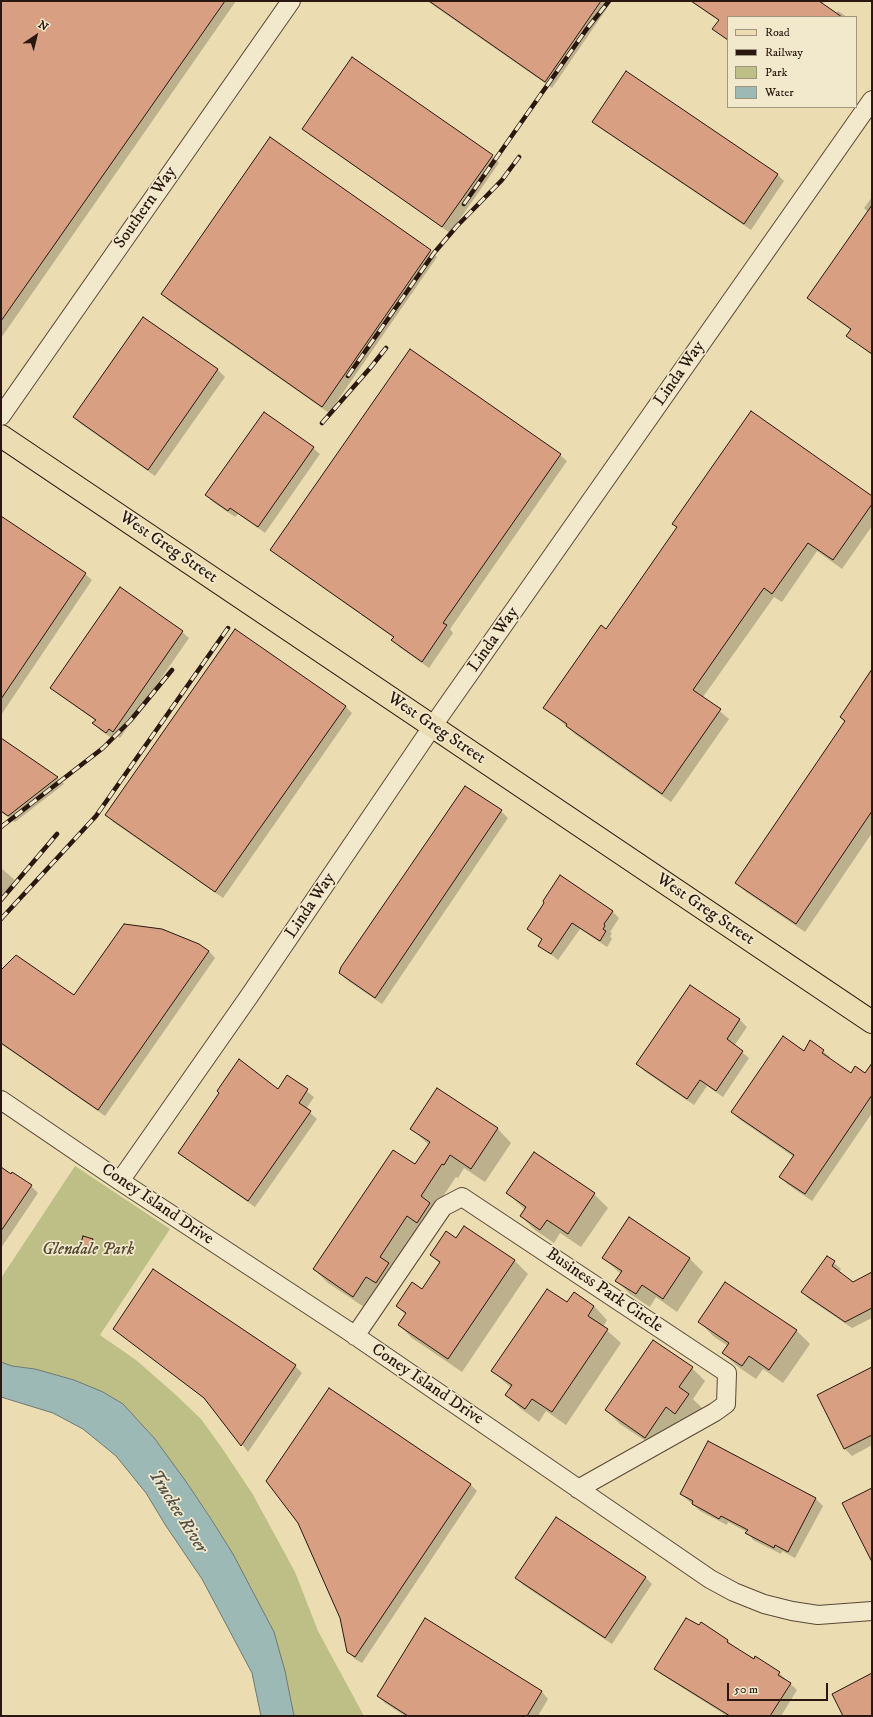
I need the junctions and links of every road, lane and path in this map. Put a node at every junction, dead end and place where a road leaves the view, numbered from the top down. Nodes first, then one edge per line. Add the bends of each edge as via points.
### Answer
1 (291, 1) edge
2 (872, 100) edge
3 (1, 416) edge
4 (1, 436) edge
5 (432, 727) junction
6 (872, 1022) edge
7 (1, 1100) edge
8 (120, 1181) junction
9 (355, 1336) junction
10 (578, 1489) junction
11 (872, 1611) edge

1 - 3 street, Southern Way
2 - 5 street, Linda Way
4 - 5 main road, West Greg Street
5 - 6 main road, West Greg Street
5 - 8 street, Linda Way
7 - 8 street, Coney Island Drive
8 - 9 street, Coney Island Drive
9 - 10 street, Coney Island Drive
9 - 10 street, Business Park Circle via 443,1207 462,1197 727,1373 726,1404
10 - 11 street, Coney Island Drive via 710,1579 734,1592 764,1604 818,1615

